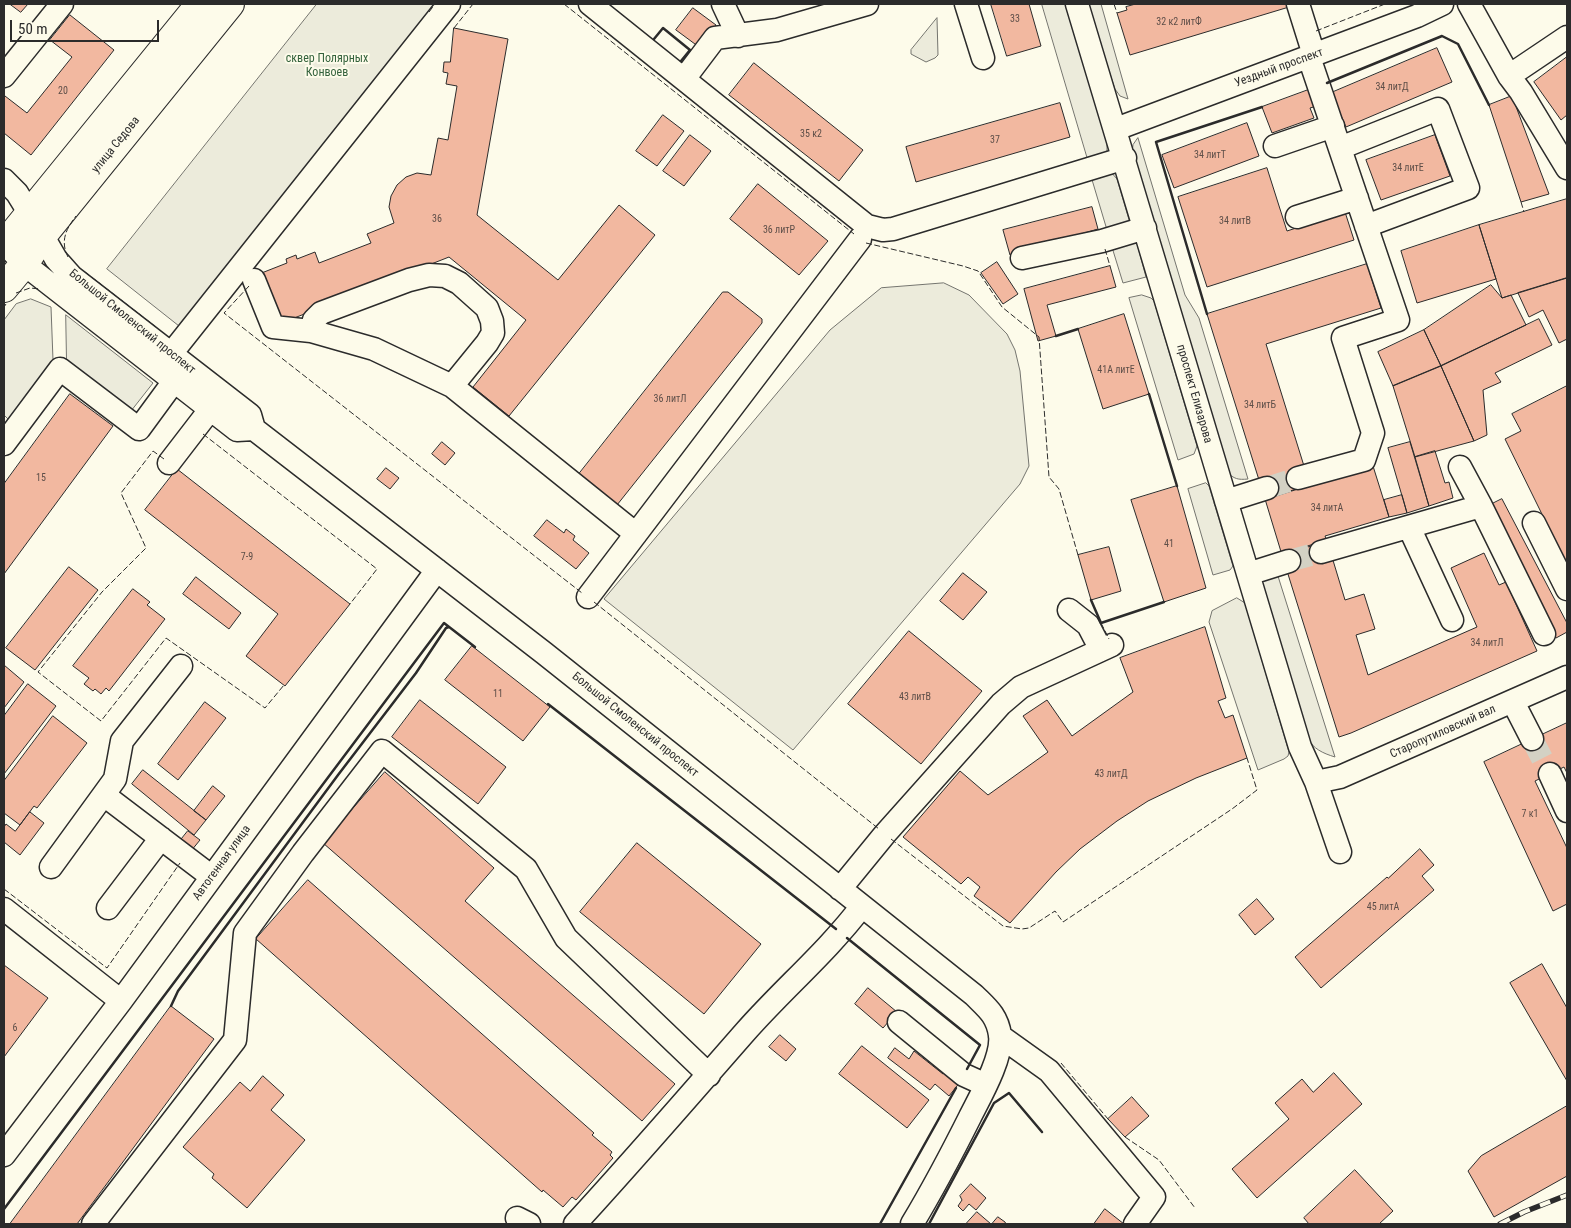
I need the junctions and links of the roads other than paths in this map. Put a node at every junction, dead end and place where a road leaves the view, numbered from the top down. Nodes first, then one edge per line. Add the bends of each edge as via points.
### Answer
1 (62, 4) edge
2 (200, 4) edge
3 (230, 4) edge
4 (449, 4) edge
5 (722, 4) edge
6 (867, 4) edge
7 (966, 4) edge
8 (1077, 4) edge
9 (1298, 4) edge
10 (1442, 4) edge
11 (1469, 4) edge
12 (605, 8) edge
13 (738, 36) junction
14 (1567, 37) edge
15 (1311, 56) junction
16 (983, 58) dead end
17 (4, 76) edge
18 (1509, 76) junction
19 (684, 79) junction
20 (1333, 126) junction
21 (1116, 129) junction
22 (1275, 146) dead end
23 (1340, 148) junction
24 (1125, 158) junction
25 (1567, 168) edge
26 (4, 180) edge
27 (1357, 198) junction
28 (1297, 217) dead end
29 (37, 224) junction
30 (1366, 226) junction
31 (1145, 228) junction
32 (860, 239) dead end
33 (4, 244) edge
34 (1022, 258) dead end
35 (24, 264) junction
36 (254, 280) dead end
37 (4, 288) edge
38 (311, 331) junction
39 (173, 367) junction
40 (452, 386) junction
41 (216, 402) junction
42 (4, 444) edge
43 (169, 463) dead end
44 (1460, 467) dead end
45 (1298, 478) tunnel mouth
46 (1267, 488) tunnel mouth
47 (1226, 501) junction
48 (1481, 506) junction
49 (1534, 524) dead end
50 (1409, 527) junction
51 (636, 534) junction
52 (1321, 552) tunnel mouth
53 (1290, 562) tunnel mouth
54 (437, 570) junction
55 (1248, 574) junction
56 (1567, 588) edge
57 (588, 597) dead end
58 (1069, 610) dead end
59 (1452, 620) dead end
60 (1544, 634) dead end
61 (182, 666) dead end
62 (1567, 677) edge
63 (1513, 702) junction
64 (1532, 739) tunnel mouth
65 (1550, 774) tunnel mouth
66 (1316, 782) junction
67 (104, 795) junction
68 (1567, 812) edge
69 (161, 838) junction
70 (1340, 852) dead end
71 (51, 867) dead end
72 (212, 877) junction
73 (840, 889) junction
74 (862, 906) junction
75 (4, 908) edge
76 (108, 908) dead end
77 (122, 1001) junction
78 (899, 1022) dead end
79 (1000, 1036) junction
80 (709, 1075) junction
81 (986, 1085) junction
82 (4, 1155) edge
83 (93, 1224) edge
84 (575, 1224) edge
85 (912, 1224) edge
86 (1135, 1224) edge

1 - 17 street
2 - 29 main road, улица Седова
3 - 29 main road, улица Седова
4 - 39 street
5 - 13 street
6 - 13 street via 777,30
7 - 16 street
8 - 21 street, проспект Елизарова
9 - 15 street
10 - 15 street, Уездный проспект
11 - 18 street
12 - 19 street
13 - 19 street via 715,38
14 - 18 street
15 - 20 street
15 - 21 street, Уездный проспект
18 - 25 street
19 - 24 street via 867,226 883,230
20 - 22 street
20 - 23 street
21 - 24 street, проспект Елизарова
23 - 27 street
23 - 30 street via 1438,109 1468,188
24 - 31 street, проспект Елизарова
26 - 29 street, Большой Смоленский проспект via 17,193
27 - 28 street
27 - 30 street
29 - 33 main road, улица Седова
29 - 35 main road, улица Седова
29 - 39 street, Большой Смоленский проспект via 56,259 72,277
30 - 45 street via 1398,320 1342,338 1372,433 1364,460
31 - 34 street
31 - 47 street, проспект Елизарова
32 - 51 street
33 - 35 street, Большой Смоленский проспект
35 - 37 main road, улица Седова
35 - 39 street, Большой Смоленский проспект
36 - 38 street via 273,327
38 - 40 street via 374,349
38 - 40 street via 314,320 321,313 409,280 446,276 487,308 493,333
39 - 41 street, Большой Смоленский проспект
39 - 42 street via 139,428 60,369
40 - 51 street
41 - 43 street
41 - 54 street, Большой Смоленский проспект via 237,430 254,428
44 - 48 street
46 - 47 street
47 - 55 street, проспект Елизарова
48 - 50 street
48 - 60 street
49 - 56 street
50 - 52 street
50 - 59 street
51 - 57 street
53 - 55 street
54 - 72 street, Автогенная улица
54 - 73 street, Большой Смоленский проспект
55 - 66 street, проспект Елизарова via 1300,747
58 - 73 street via 1088,625 1107,648 1021,687 1002,704
61 - 67 street via 122,741 115,779
62 - 63 street, Старопутиловский вал
63 - 64 street
63 - 66 street, Старопутиловский вал via 1340,777
65 - 68 street
66 - 70 street, проспект Елизарова
67 - 69 street
67 - 71 street
69 - 72 street
69 - 76 street
72 - 77 street, Автогенная улица
73 - 74 street, Большой Смоленский проспект
74 - 79 street, Большой Смоленский проспект via 993,1013
74 - 80 street via 841,934
75 - 77 street
77 - 82 street, Автогенная улица
78 - 81 street via 964,1075
79 - 81 street
79 - 86 street via 1049,1071 1154,1197
80 - 83 street via 566,938 526,869 382,751 245,932 235,1040
80 - 84 street
81 - 85 street via 942,1174

